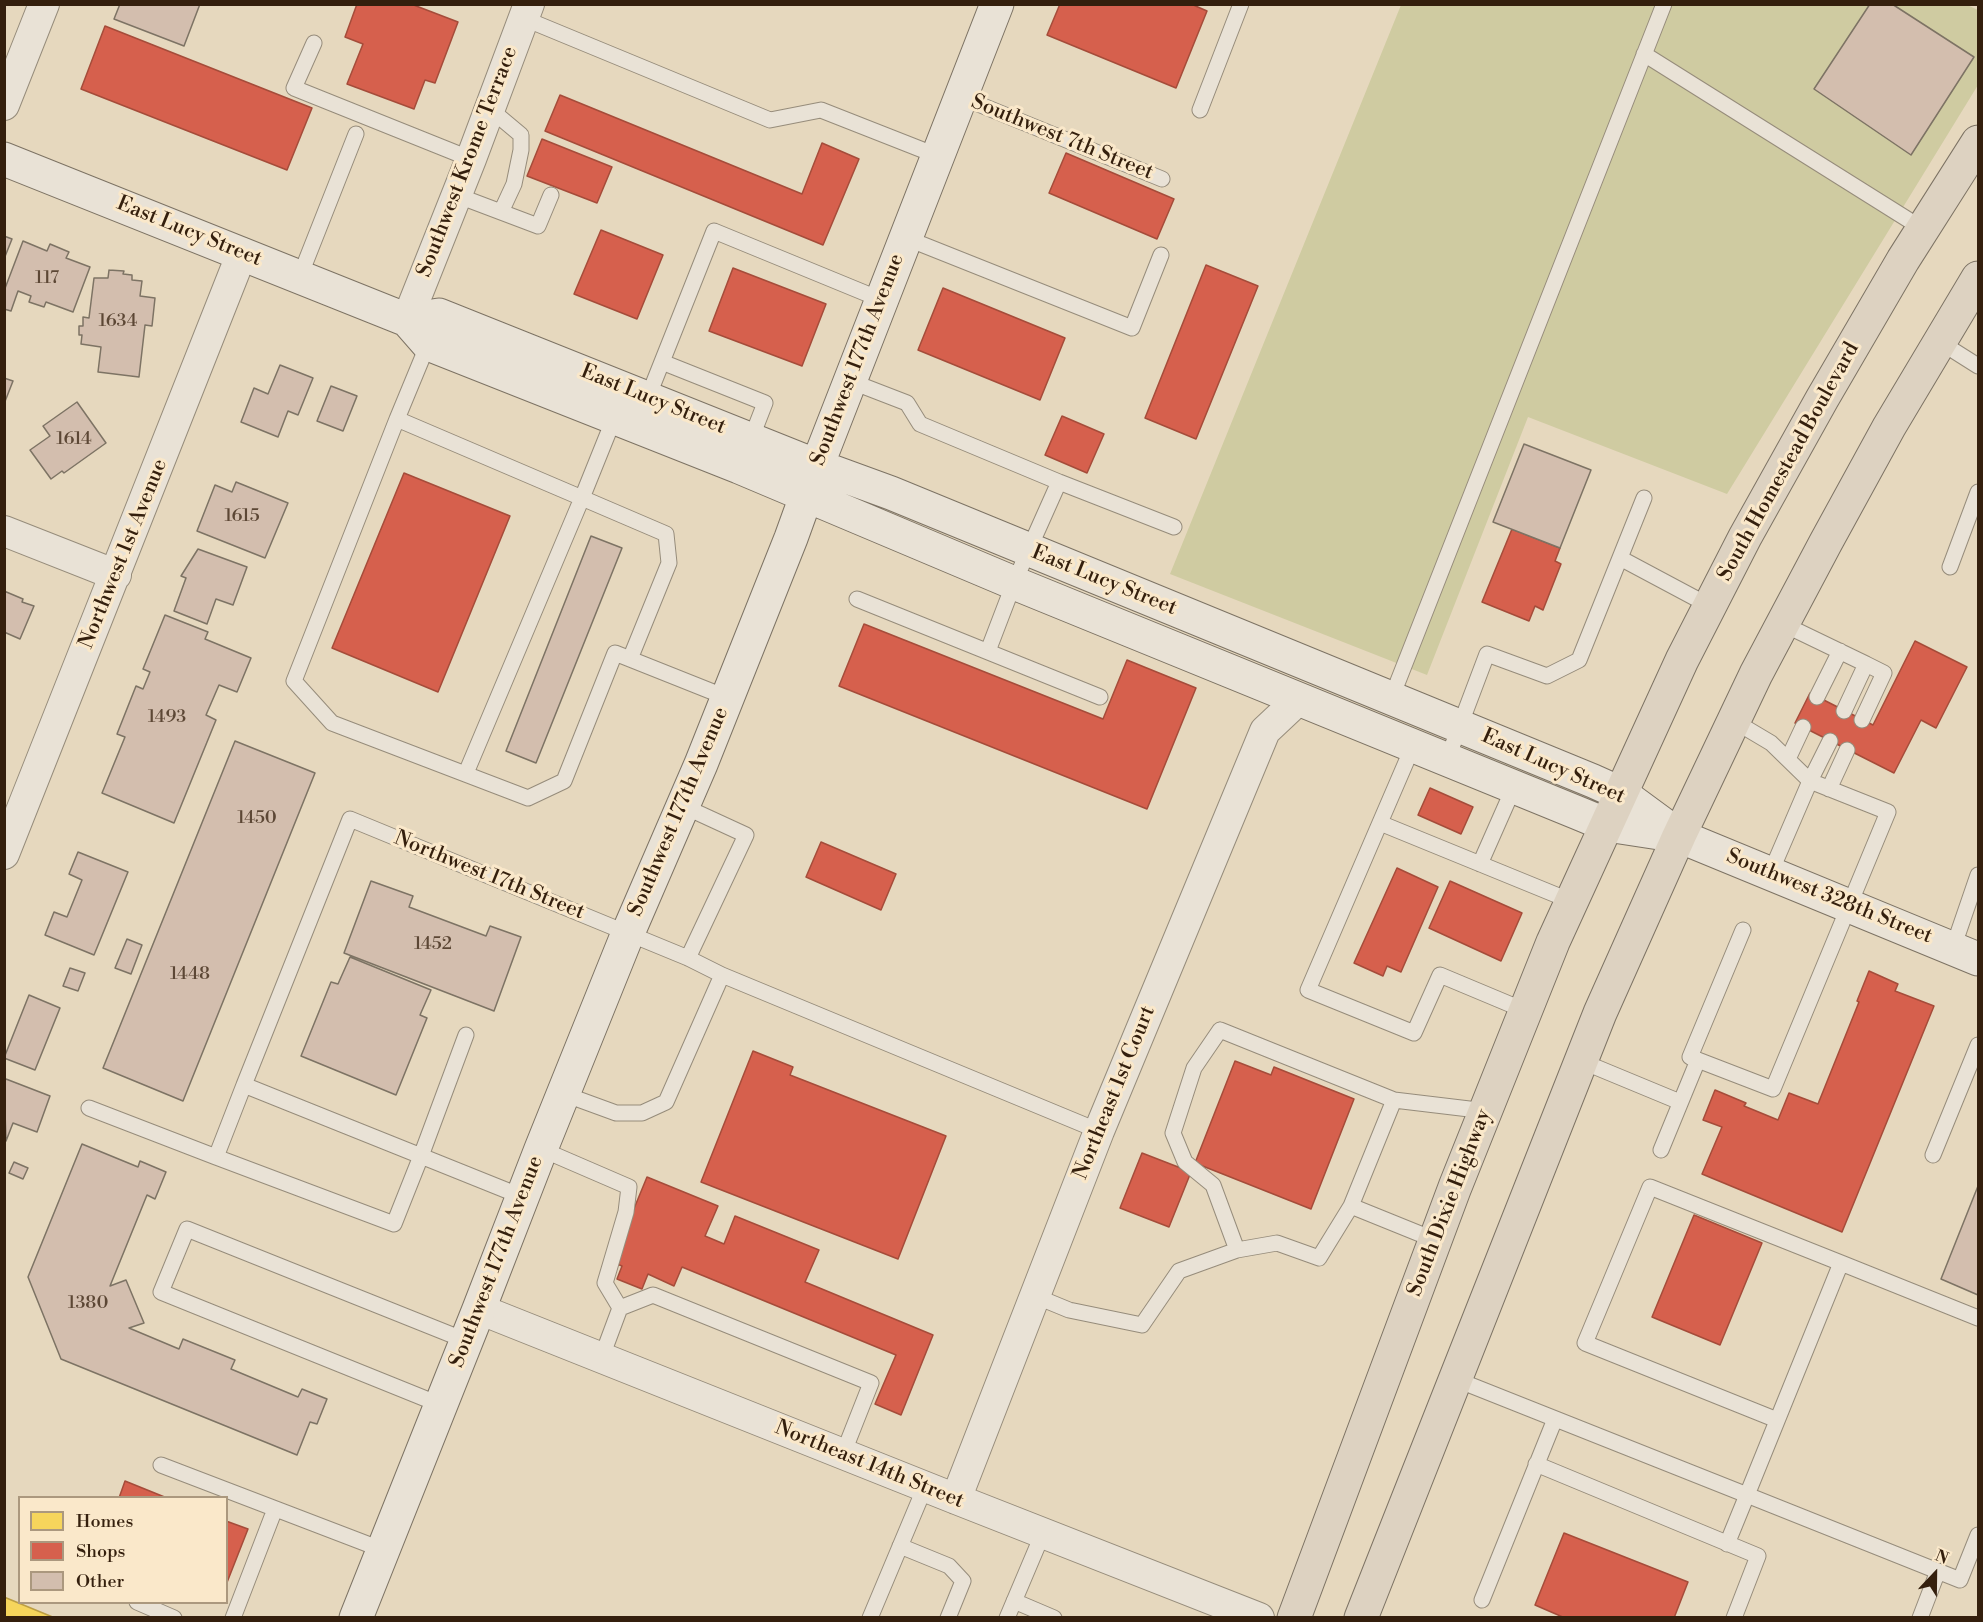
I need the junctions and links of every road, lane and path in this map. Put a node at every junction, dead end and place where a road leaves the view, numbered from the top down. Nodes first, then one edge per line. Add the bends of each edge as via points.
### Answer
1 (44, 4) edge
2 (997, 4) edge
3 (1241, 4) edge
4 (1664, 4) edge
5 (526, 11) edge
6 (314, 43) dead end
7 (1644, 54) junction
8 (961, 97) junction
9 (4, 105) edge
10 (490, 109) junction
11 (1200, 110) dead end
12 (356, 134) dead end
13 (1978, 142) edge
14 (938, 156) junction
15 (4, 159) edge
16 (471, 159) junction
17 (1162, 179) dead end
18 (456, 195) junction
19 (551, 195) dead end
20 (501, 212) junction
21 (1923, 229) junction
22 (906, 238) junction
23 (242, 253) junction
24 (1161, 255) dead end
25 (300, 276) junction
26 (1978, 278) edge
27 (882, 300) junction
28 (407, 320) junction
29 (1940, 342) junction
30 (428, 344) junction
31 (662, 362) junction
32 (1978, 366) edge
33 (850, 381) junction
34 (648, 397) junction
35 (615, 416) junction
36 (397, 419) junction
37 (751, 439) junction
38 (812, 481) junction
39 (1059, 482) junction
40 (1978, 492) edge
41 (582, 498) junction
42 (1644, 498) dead end
43 (1174, 527) dead end
44 (4, 531) edge
45 (1028, 549) junction
46 (1620, 558) junction
47 (1950, 567) dead end
48 (116, 575) junction
49 (1014, 583) junction
50 (857, 599) dead end
51 (1710, 606) junction
52 (1175, 610) junction
53 (1783, 624) junction
54 (1163, 643) junction
55 (988, 651) junction
56 (1840, 651) junction
57 (1278, 652) junction
58 (630, 659) junction
59 (1866, 664) junction
60 (1266, 685) junction
61 (1100, 697) dead end
62 (1817, 697) dead end
63 (728, 698) junction
64 (1391, 699) junction
65 (1298, 700) junction
66 (1844, 711) dead end
67 (1862, 720) dead end
68 (1734, 721) junction
69 (1460, 727) junction
70 (1803, 727) dead end
71 (1830, 741) dead end
72 (1413, 746) junction
73 (1847, 750) dead end
74 (1788, 759) junction
75 (1447, 760) junction
76 (466, 774) junction
77 (1810, 781) junction
78 (1514, 787) junction
79 (1829, 789) junction
80 (1622, 794) junction
81 (682, 806) junction
82 (1380, 823) junction
83 (1607, 825) junction
84 (1679, 836) junction
85 (4, 855) edge
86 (1480, 864) junction
87 (1770, 874) junction
88 (1978, 874) edge
89 (1571, 902) junction
90 (1849, 906) junction
91 (1743, 930) dead end
92 (628, 933) junction
93 (1966, 953) edge
94 (688, 958) junction
95 (722, 975) junction
96 (1526, 1011) junction
97 (466, 1035) dead end
98 (1978, 1045) edge
99 (1581, 1060) junction
100 (1698, 1060) junction
101 (244, 1085) junction
102 (564, 1094) junction
103 (1394, 1100) junction
104 (1680, 1102) junction
105 (89, 1108) dead end
106 (1486, 1111) junction
107 (1099, 1131) junction
108 (541, 1149) junction
109 (1661, 1150) dead end
110 (1933, 1155) dead end
111 (421, 1156) junction
112 (216, 1157) junction
113 (523, 1197) junction
114 (1351, 1206) junction
115 (1435, 1240) junction
116 (1237, 1250) junction
117 (1841, 1263) junction
118 (1035, 1296) junction
119 (620, 1308) junction
120 (479, 1309) junction
121 (1978, 1318) edge
122 (467, 1341) junction
123 (601, 1359) junction
124 (1455, 1379) junction
125 (441, 1405) junction
126 (1555, 1419) junction
127 (1777, 1420) junction
128 (843, 1454) junction
129 (1536, 1464) junction
130 (161, 1465) dead end
131 (925, 1487) junction
132 (1747, 1495) junction
133 (956, 1499) junction
134 (275, 1509) junction
135 (1043, 1533) junction
136 (1978, 1535) edge
137 (1727, 1544) junction
138 (900, 1546) junction
139 (383, 1550) junction
140 (1938, 1571) junction
141 (1482, 1600) dead end
142 (1014, 1601) junction
143 (142, 1604) edge
144 (174, 1617) edge
145 (233, 1617) edge
146 (357, 1617) edge
147 (870, 1617) edge
148 (948, 1617) edge
149 (1007, 1617) edge
150 (1054, 1617) edge
151 (1259, 1617) edge
152 (1294, 1617) edge
153 (1361, 1617) edge
154 (1734, 1617) edge
155 (1920, 1617) edge

1 - 9 street
2 - 8 street, Southwest 177th Avenue
3 - 11 lane
4 - 7 lane
5 - 10 street, Southwest Krome Terrace
5 - 14 lane via 770,120 821,110
6 - 16 lane via 294,88
7 - 21 lane
7 - 64 lane
8 - 14 street, Southwest 177th Avenue
8 - 17 lane, Southwest 7th Street
10 - 16 street, Southwest Krome Terrace
10 - 20 lane via 521,135 514,184
12 - 25 lane
13 - 21 highway, South Homestead Boulevard
14 - 22 street, Southwest 177th Avenue
15 - 23 street, East Lucy Street
16 - 18 street, Southwest Krome Terrace
18 - 20 lane
18 - 28 street, Southwest Krome Terrace
19 - 20 lane via 538,226
21 - 51 highway, South Homestead Boulevard via 1822,399
22 - 24 lane via 1132,328
22 - 27 street, Southwest 177th Avenue
23 - 25 street, East Lucy Street
23 - 48 street, Northwest 1st Avenue
25 - 28 street, East Lucy Street
26 - 29 highway
27 - 31 lane via 714,231
27 - 33 street, Southwest 177th Avenue
28 - 30 street, East Lucy Street
28 - 34 street, East Lucy Street via 439,315
29 - 32 lane
29 - 53 highway via 1888,428
30 - 35 street, East Lucy Street
30 - 36 lane
31 - 34 lane
31 - 37 lane via 765,403
33 - 38 street, Southwest 177th Avenue
33 - 39 lane via 907,403 920,424
34 - 37 street, East Lucy Street
35 - 38 street, East Lucy Street
35 - 41 lane
36 - 41 lane
36 - 76 lane via 294,681 332,723
37 - 38 street, East Lucy Street
38 - 45 street, East Lucy Street via 891,493
38 - 49 street, East Lucy Street
38 - 63 street, Southwest 177th Avenue
39 - 43 lane
39 - 45 lane
40 - 47 lane
41 - 58 lane via 666,534 669,564
41 - 76 lane
42 - 46 lane
44 - 48 street
45 - 49 lane
45 - 52 street, East Lucy Street
46 - 51 lane
46 - 69 lane via 1580,660 1547,676 1487,654
48 - 85 street, Northwest 1st Avenue
49 - 54 street, East Lucy Street
49 - 55 lane
50 - 55 lane
51 - 80 highway, South Homestead Boulevard
52 - 54 street
52 - 57 street, East Lucy Street
53 - 56 lane
53 - 68 highway
54 - 60 street, East Lucy Street
55 - 61 lane
56 - 59 lane
56 - 62 lane
57 - 60 street
57 - 64 street, East Lucy Street
58 - 63 lane
58 - 76 lane via 615,653 564,781 528,798
59 - 66 lane
59 - 67 lane via 1884,673
60 - 65 street, East Lucy Street
63 - 81 street, Southwest 177th Avenue
64 - 69 street, East Lucy Street
65 - 72 street, East Lucy Street
65 - 107 street, Northeast 1st Court via 1265,730
68 - 74 lane via 1771,743
68 - 84 highway
69 - 75 lane
69 - 80 street, East Lucy Street
70 - 74 lane
71 - 77 lane
72 - 75 street, East Lucy Street
72 - 82 lane
73 - 79 lane
74 - 77 lane
75 - 78 street, East Lucy Street
77 - 79 lane
77 - 87 lane
78 - 83 street, East Lucy Street
78 - 86 lane
79 - 90 lane via 1888,813
80 - 83 highway, South Dixie Highway
80 - 84 street, East Lucy Street
81 - 92 street, Southwest 177th Avenue
81 - 94 lane via 746,835
82 - 86 lane
82 - 96 lane via 1308,990 1414,1033 1440,975
83 - 84 street, East Lucy Street
83 - 89 highway, South Dixie Highway
84 - 87 street, Southwest 328th Street
84 - 99 highway
86 - 89 lane
87 - 90 street, Southwest 328th Street
88 - 93 lane
89 - 96 highway, South Dixie Highway
90 - 93 street, Southwest 328th Street
90 - 100 lane via 1773,1089
91 - 100 lane via 1690,1057
92 - 94 lane, Northwest 17th Street
92 - 101 lane, Northwest 17th Street via 350,819
92 - 102 street, Southwest 177th Avenue
94 - 95 lane, Northwest 17th Street
95 - 102 lane via 666,1102 642,1113 616,1113
95 - 107 lane, Northwest 17th Street
96 - 106 highway, South Dixie Highway
97 - 111 lane
98 - 110 lane
99 - 104 lane
99 - 124 highway
100 - 104 lane
101 - 111 lane
101 - 112 lane
102 - 108 street, Southwest 177th Avenue
103 - 106 lane
103 - 114 lane
103 - 116 lane via 1220,1029 1194,1068 1173,1133 1185,1162 1213,1185
104 - 109 lane
105 - 112 lane
106 - 115 highway, South Dixie Highway
107 - 118 street, Northeast 1st Court
108 - 113 street, Southwest 177th Avenue
108 - 119 lane via 629,1187 626,1212 605,1283
111 - 112 lane via 394,1224
111 - 113 lane
113 - 120 street, Southwest 177th Avenue
114 - 115 lane
114 - 116 lane via 1319,1258 1277,1243
115 - 152 highway, South Dixie Highway
116 - 118 lane via 1179,1271 1142,1325 1068,1310
117 - 121 lane
117 - 127 lane
117 - 127 lane via 1650,1187 1585,1343
118 - 133 street, Northeast 1st Court
119 - 123 lane
119 - 128 lane via 653,1295 871,1383
120 - 122 street, Southwest 177th Avenue
120 - 123 street, Northeast 14th Street
122 - 125 street, Southwest 177th Avenue
122 - 125 lane via 187,1229 178,1250 161,1292
123 - 128 street, Northeast 14th Street
124 - 126 lane
124 - 153 highway
125 - 139 street, Southwest 177th Avenue
126 - 129 lane
126 - 132 lane
127 - 132 lane
128 - 131 street, Northeast 14th Street
129 - 137 lane
129 - 141 lane
130 - 134 lane
131 - 133 street, Northeast 14th Street
131 - 138 lane
132 - 137 lane
132 - 140 lane
133 - 135 street, Northeast 14th Street
134 - 139 lane
134 - 145 lane
135 - 142 lane
135 - 151 street, Northeast 14th Street
136 - 140 lane via 1960,1580
137 - 154 lane via 1758,1556
138 - 147 lane
138 - 148 lane via 949,1566 963,1581
139 - 146 street, Southwest 177th Avenue
140 - 155 lane
142 - 149 lane
142 - 150 lane
143 - 144 lane

